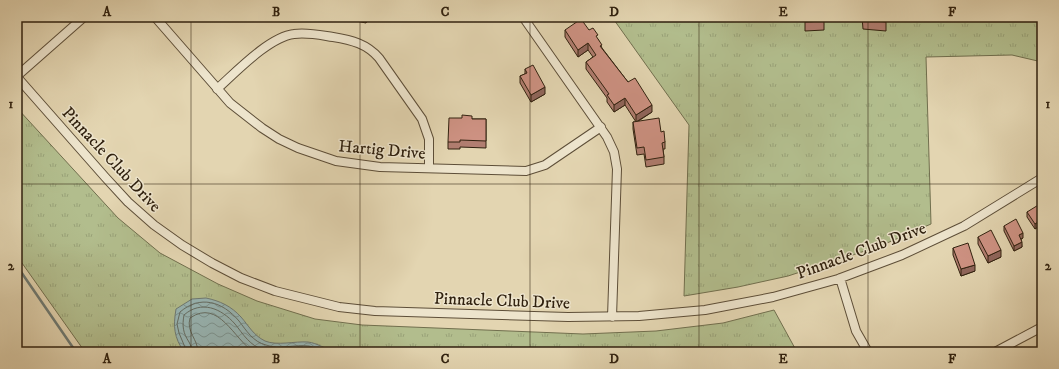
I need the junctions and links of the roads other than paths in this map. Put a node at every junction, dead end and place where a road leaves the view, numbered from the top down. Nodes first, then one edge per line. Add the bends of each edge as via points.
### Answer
1 (84, 17) edge
2 (155, 17) edge
3 (523, 17) edge
4 (17, 76) edge
5 (217, 89) junction
6 (601, 127) junction
7 (429, 168) junction
8 (1042, 178) edge
9 (840, 278) junction
10 (612, 317) junction
11 (1042, 327) edge
12 (1008, 349) edge
13 (868, 352) edge
14 (995, 352) edge

1 - 4 street
2 - 5 street, Hartig Drive
3 - 6 street
4 - 10 street, Pinnacle Club Drive via 128,202 182,245 241,278 307,300 375,311
5 - 7 street, Hartig Drive via 245,116 262,128 310,153 336,161 380,167
5 - 7 street via 265,47 283,36 309,33 357,42 379,58 422,119 429,139
6 - 7 street, Hartig Drive via 545,165 526,171
6 - 10 street via 611,144 617,169
8 - 9 street, Pinnacle Club Drive via 964,226 902,255
9 - 10 street, Pinnacle Club Drive via 773,297 718,307
9 - 13 street via 856,331
11 - 12 street
12 - 14 street

